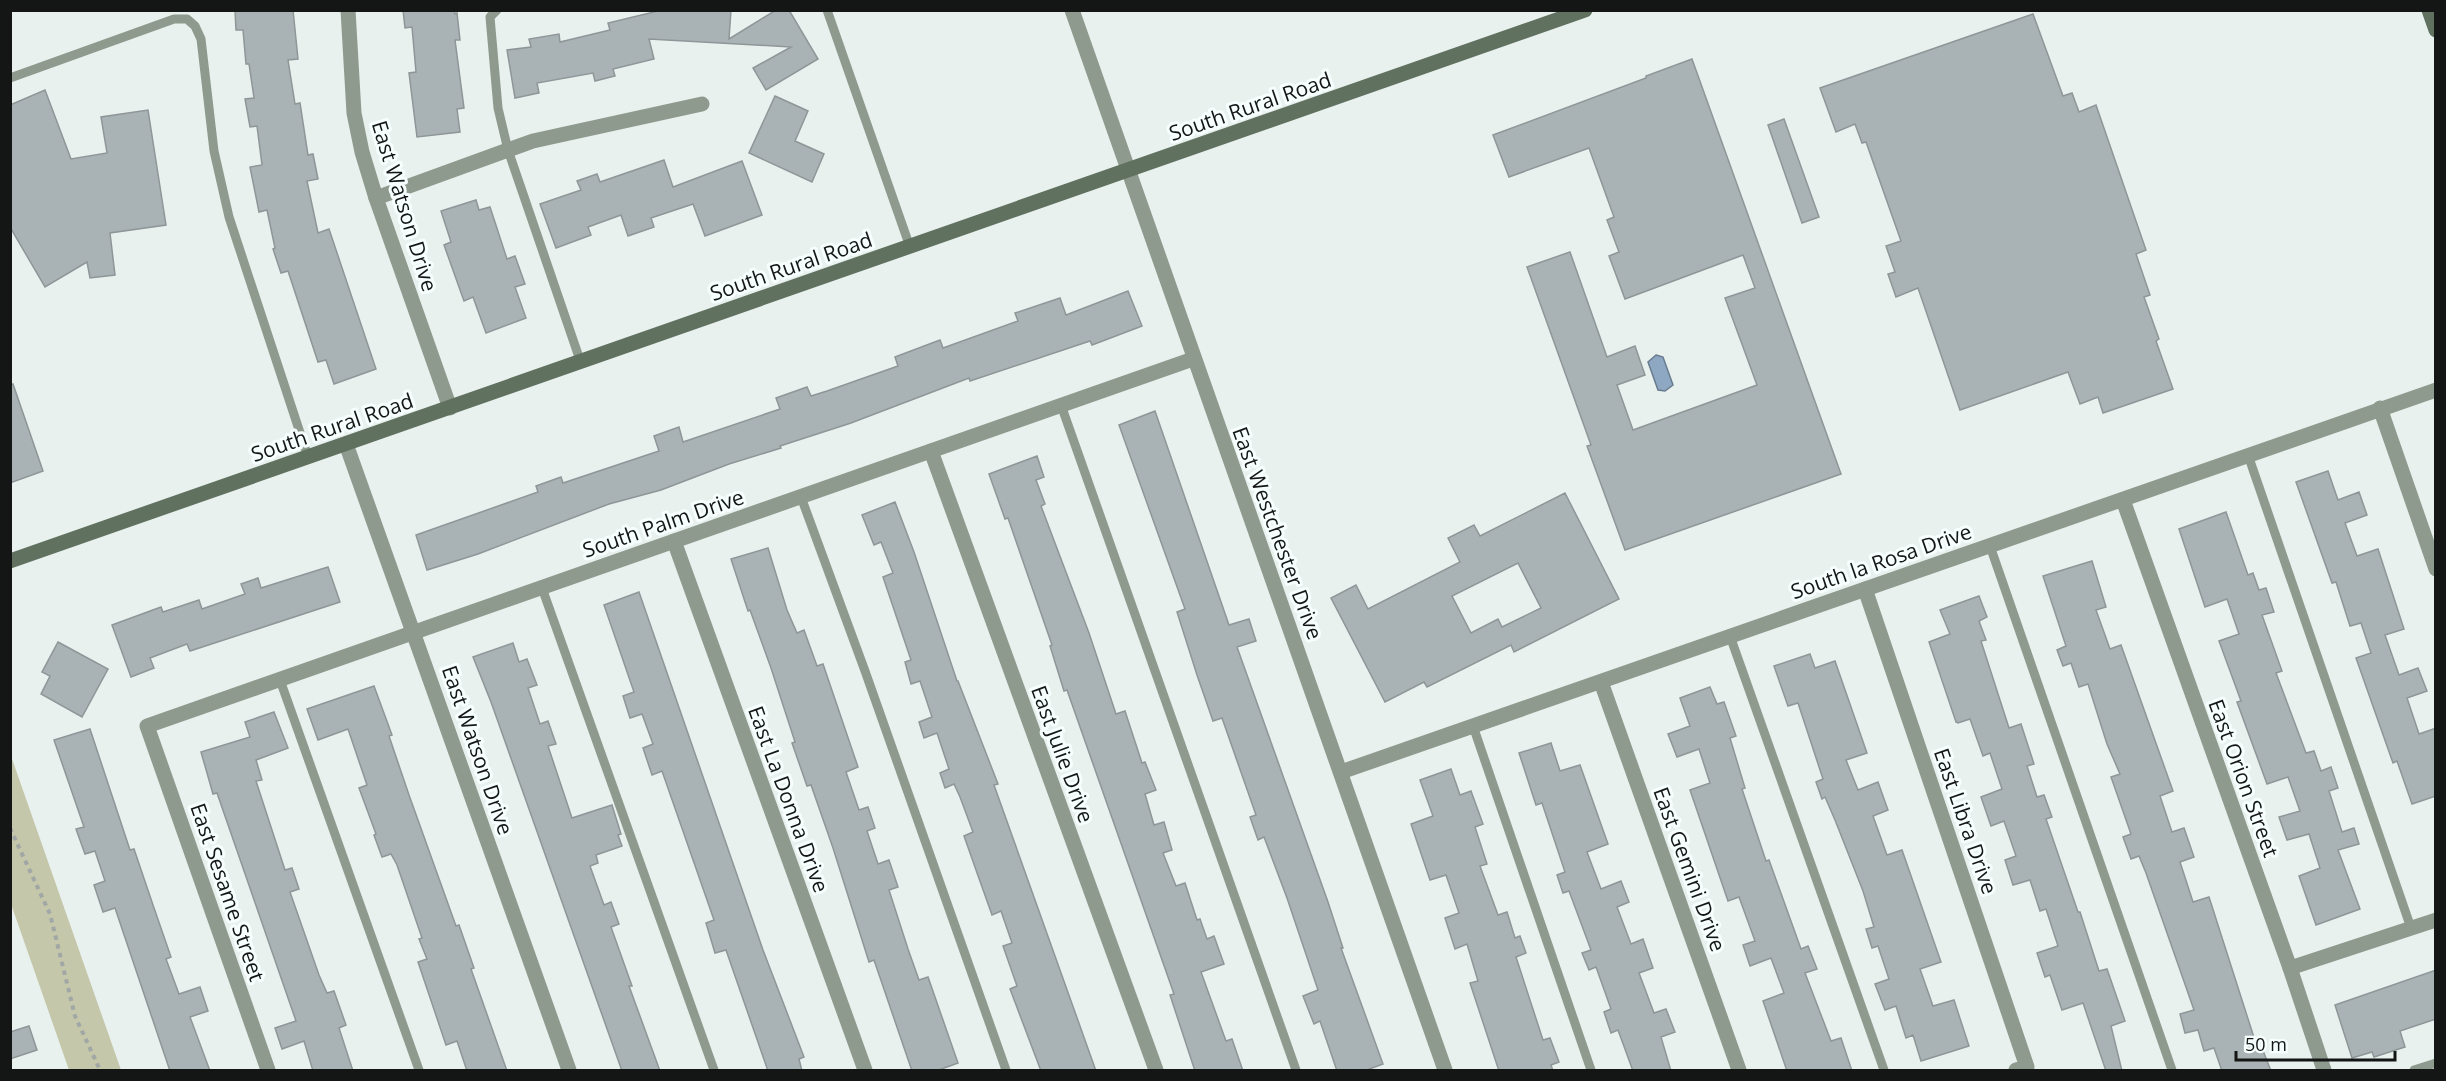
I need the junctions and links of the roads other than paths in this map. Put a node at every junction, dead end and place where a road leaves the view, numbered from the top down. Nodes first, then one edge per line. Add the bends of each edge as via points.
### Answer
1 (348, 10) edge
2 (497, 10) edge
3 (827, 10) edge
4 (1072, 10) edge
5 (1585, 10) edge
6 (2429, 10) edge
7 (2436, 30) edge
8 (10, 78) edge
9 (702, 104) dead end
10 (508, 150) junction
11 (1127, 171) junction
12 (376, 198) junction
13 (910, 247) junction
14 (1193, 359) junction
15 (581, 363) junction
16 (2436, 390) edge
17 (1061, 405) junction
18 (450, 408) junction
19 (2380, 408) junction
20 (346, 444) junction
21 (931, 451) junction
22 (2248, 455) junction
23 (308, 458) junction
24 (801, 497) junction
25 (2123, 500) junction
26 (674, 542) junction
27 (1990, 546) junction
28 (10, 561) edge
29 (2436, 569) edge
30 (542, 588) junction
31 (1865, 589) junction
32 (414, 633) junction
33 (1730, 636) junction
34 (280, 680) junction
35 (1601, 682) junction
36 (147, 726) joint
37 (1473, 726) junction
38 (1341, 772) junction
39 (2436, 920) edge
40 (2411, 928) junction
41 (2290, 968) junction
42 (2436, 1063) edge
43 (2022, 1069) edge
44 (268, 1071) edge
45 (419, 1071) edge
46 (568, 1071) edge
47 (714, 1071) edge
48 (865, 1071) edge
49 (1006, 1071) edge
50 (1156, 1071) edge
51 (1296, 1071) edge
52 (1445, 1071) edge
53 (1592, 1071) edge
54 (1739, 1071) edge
55 (1884, 1071) edge
56 (2172, 1071) edge
57 (2324, 1071) edge
58 (2414, 1071) edge

1 - 12 street, East Watson Drive via 354,113
2 - 10 lane via 490,17 498,108
3 - 13 lane
4 - 11 street, East Westchester Drive
5 - 11 main road, South Rural Road
6 - 7 main road
8 - 23 lane via 174,19 187,19 195,27 201,39 214,151 229,217
9 - 10 street via 562,134
10 - 12 street
10 - 15 lane
11 - 13 main road, South Rural Road
11 - 14 street, East Westchester Drive
12 - 18 street, East Watson Drive
13 - 15 main road, South Rural Road
14 - 17 street, South Palm Drive
14 - 38 street, East Westchester Drive
15 - 18 main road, South Rural Road
16 - 19 street, South la Rosa Drive
17 - 21 street, South Palm Drive
17 - 51 lane
18 - 20 main road, South Rural Road
19 - 22 street, South la Rosa Drive
19 - 29 street
20 - 23 main road, South Rural Road
20 - 32 street, East Watson Drive
21 - 24 street, South Palm Drive
21 - 50 street, East Julie Drive
22 - 25 street, South la Rosa Drive
22 - 40 lane
23 - 28 main road, South Rural Road
24 - 26 street, South Palm Drive
24 - 49 lane
25 - 27 street, South la Rosa Drive
25 - 41 street, East Orion Street
26 - 30 street, South Palm Drive
26 - 48 street, East La Donna Drive
27 - 31 street, South la Rosa Drive
27 - 56 lane
30 - 32 street, South Palm Drive
30 - 47 lane
31 - 33 street, South la Rosa Drive
31 - 43 street, East Libra Drive
32 - 34 street, South Palm Drive
32 - 46 street, East Watson Drive
33 - 35 street, South la Rosa Drive
33 - 55 lane
34 - 36 street, South Palm Drive
34 - 45 lane
35 - 37 street, South la Rosa Drive
35 - 54 street, East Gemini Drive
36 - 44 street, East Sesame Street
37 - 38 street, South la Rosa Drive
37 - 53 lane
38 - 52 street, East Westchester Drive
39 - 40 street
40 - 41 street
41 - 57 street, East Orion Street
42 - 58 lane

